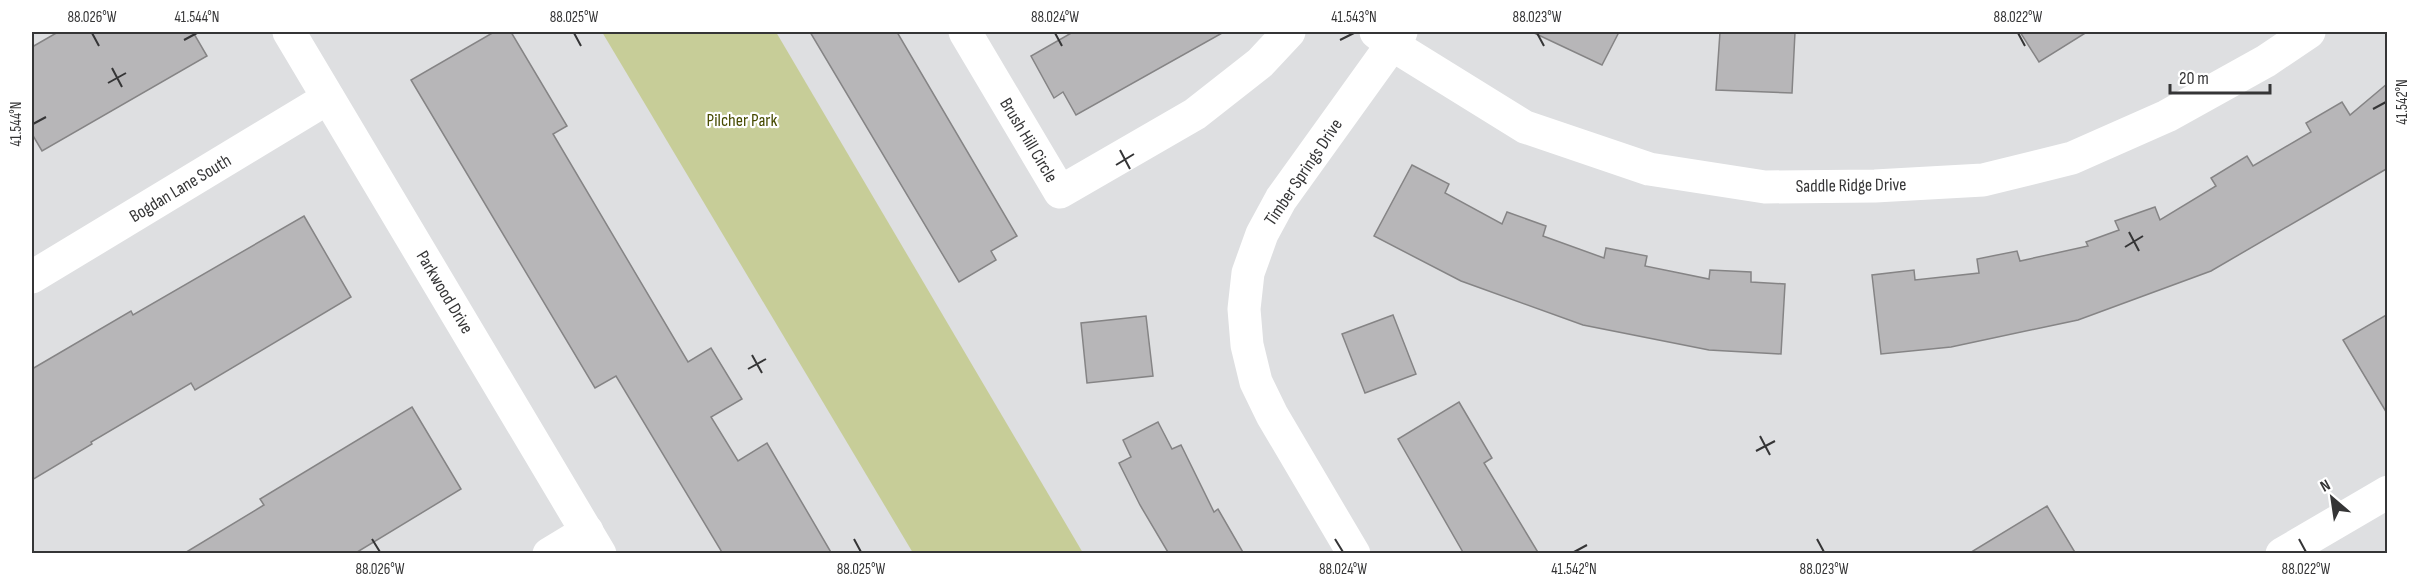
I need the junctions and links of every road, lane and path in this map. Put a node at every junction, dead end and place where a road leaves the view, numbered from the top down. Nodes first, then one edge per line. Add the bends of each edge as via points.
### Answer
1 (289, 32) edge
2 (965, 32) edge
3 (1289, 32) edge
4 (2309, 32) edge
5 (1389, 36) edge
6 (328, 98) junction
7 (32, 277) edge
8 (2388, 492) edge
9 (593, 542) edge
10 (549, 554) edge
11 (1354, 554) edge
12 (2282, 554) edge

1 - 6 street, Parkwood Drive
2 - 3 street, Brush Hill Circle via 1060,192 1195,114 1260,63
4 - 5 street, Saddle Ridge Drive via 2266,61 2167,116 2072,158 1983,180 1765,187 1649,169 1525,127
5 - 11 street, Timber Springs Drive via 1262,234 1248,273 1244,309 1256,382
6 - 7 street, Bogdan Lane South
6 - 9 street, Parkwood Drive
8 - 12 street
9 - 10 street

